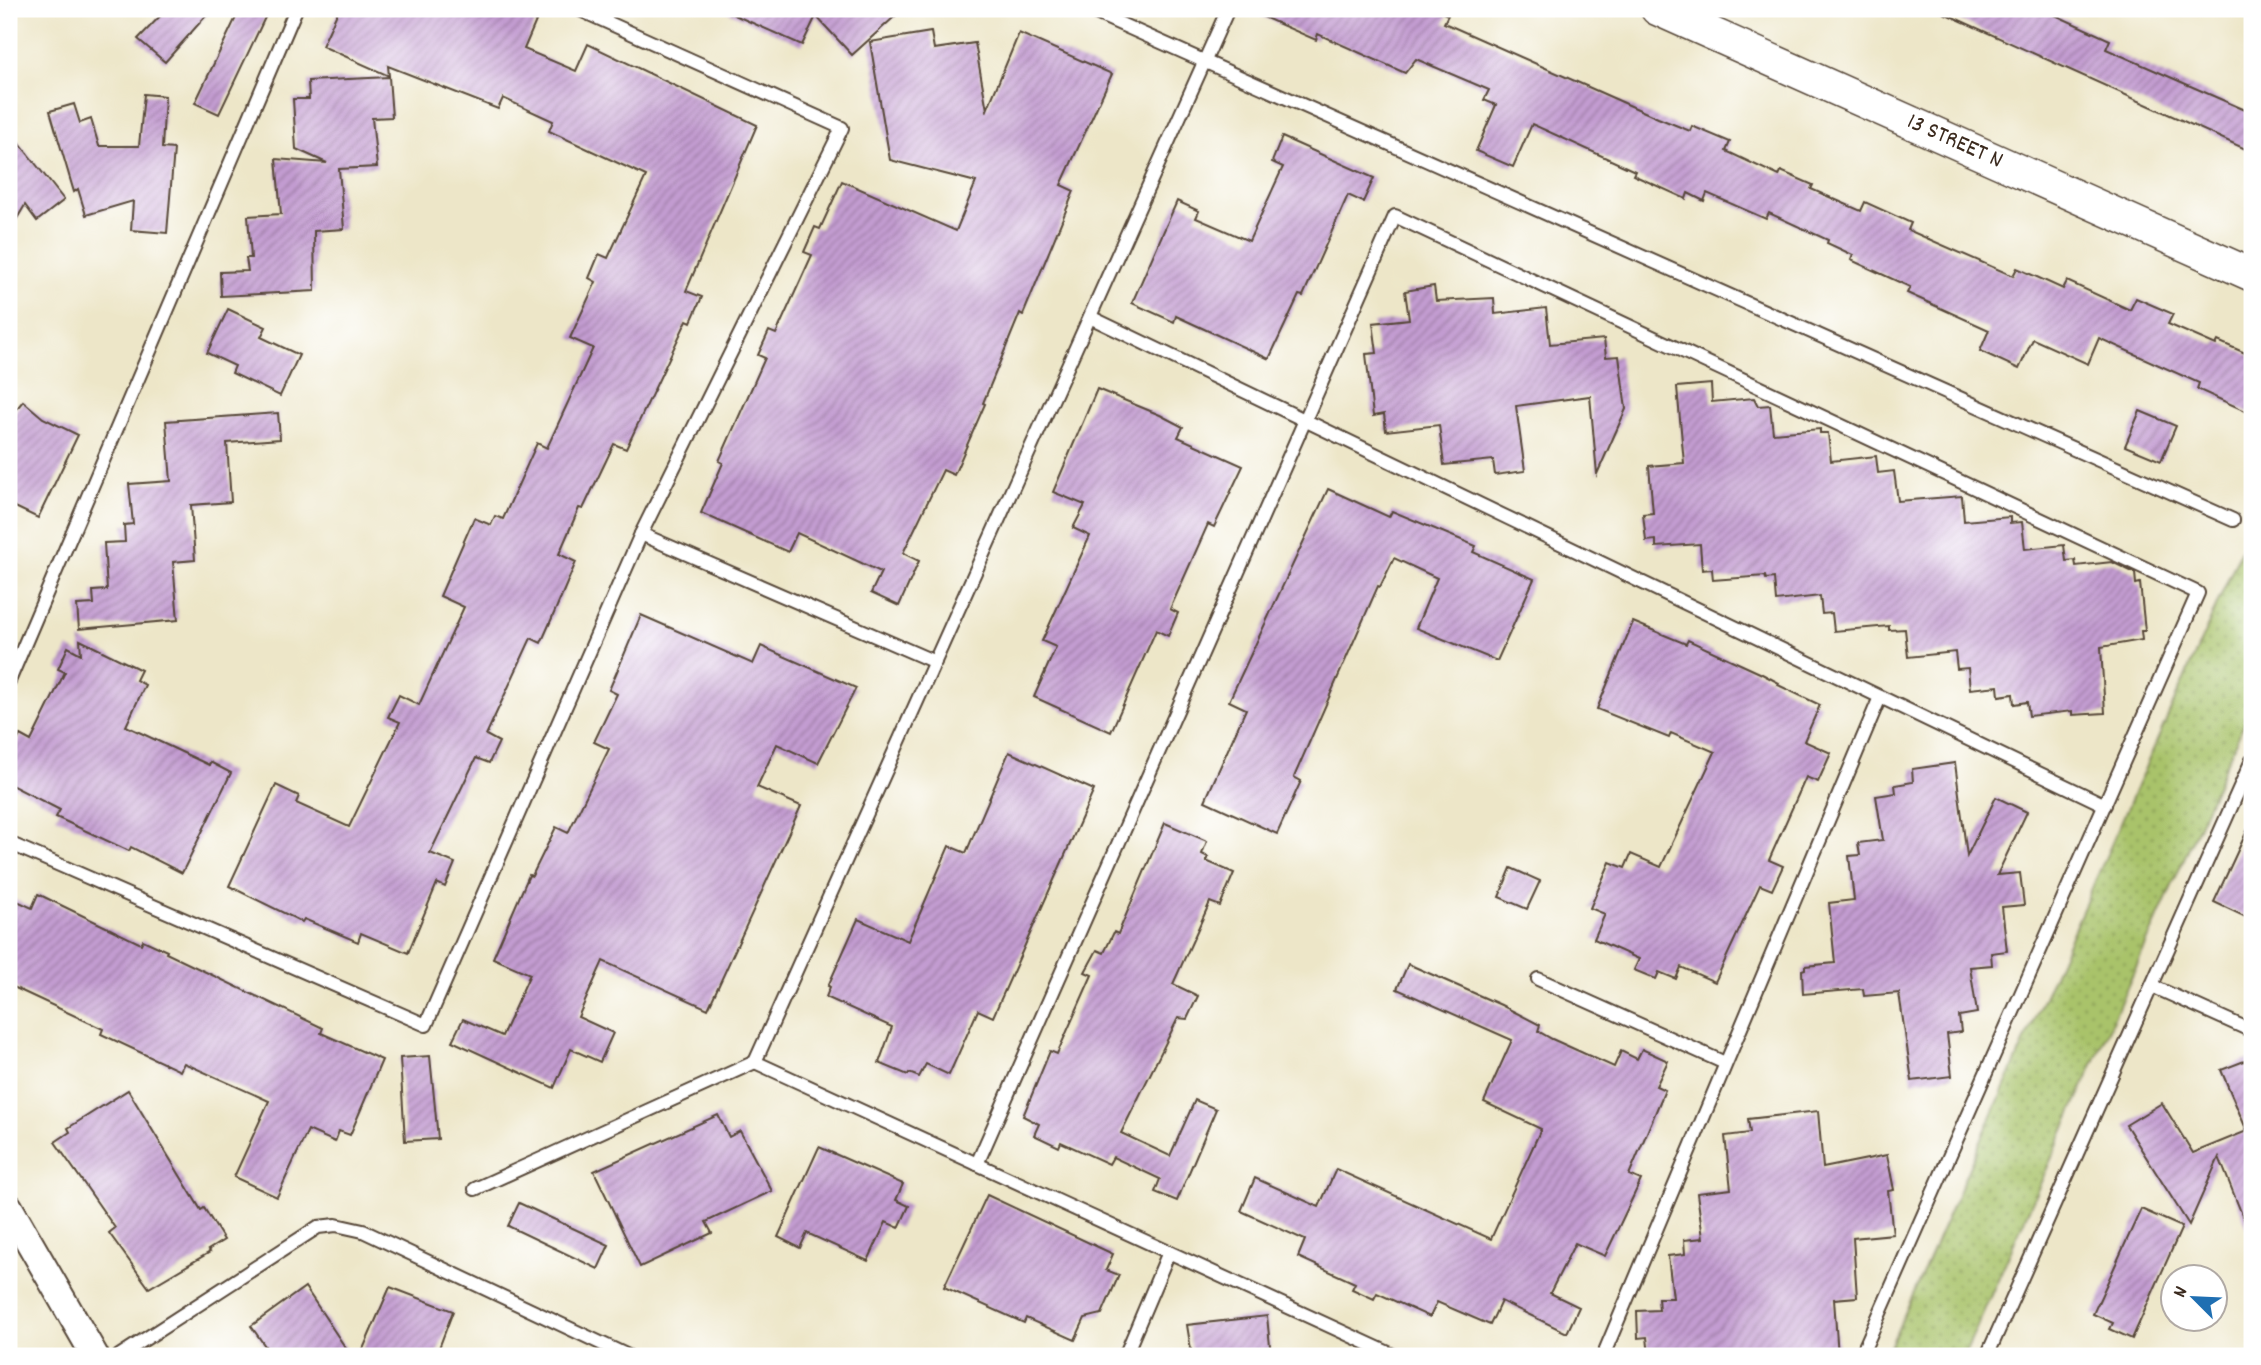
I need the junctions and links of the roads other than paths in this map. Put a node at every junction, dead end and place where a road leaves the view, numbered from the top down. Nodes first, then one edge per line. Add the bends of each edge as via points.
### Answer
1 (296, 9) edge
2 (578, 9) edge
3 (1087, 9) edge
4 (1228, 9) edge
5 (1657, 9) edge
6 (1711, 20) edge
7 (1205, 61) junction
8 (2252, 275) edge
9 (1090, 317) junction
10 (1305, 421) junction
11 (2233, 520) dead end
12 (641, 534) junction
13 (935, 662) junction
14 (9, 681) edge
15 (1880, 696) junction
16 (2252, 760) edge
17 (2105, 805) junction
18 (9, 843) edge
19 (1538, 979) dead end
20 (2152, 986) junction
21 (2252, 1031) edge
22 (755, 1062) junction
23 (1725, 1063) junction
24 (977, 1164) junction
25 (475, 1189) dead end
26 (9, 1207) edge
27 (1169, 1252) junction
28 (96, 1356) edge
29 (120, 1356) edge
30 (628, 1356) edge
31 (1125, 1356) edge
32 (1395, 1356) edge
33 (1603, 1356) edge
34 (1861, 1356) edge
35 (1987, 1356) edge

1 - 14 lane
2 - 12 lane via 842,128
3 - 7 lane
4 - 7 lane
5 - 6 street, 13 STREET N
6 - 8 street, 13 STREET N
7 - 9 lane
7 - 11 lane
9 - 10 lane
9 - 13 lane
10 - 15 lane
10 - 17 lane via 1395,216 2198,593
10 - 24 lane
12 - 13 lane
12 - 18 lane via 426,1025
13 - 22 lane
15 - 17 lane
15 - 23 lane
16 - 20 lane
17 - 34 lane
19 - 23 lane
20 - 21 lane
20 - 35 lane
22 - 24 lane
22 - 25 lane
23 - 33 lane
24 - 27 lane
26 - 28 street
27 - 31 lane
27 - 32 lane
29 - 30 lane via 317,1227 336,1225 363,1231

